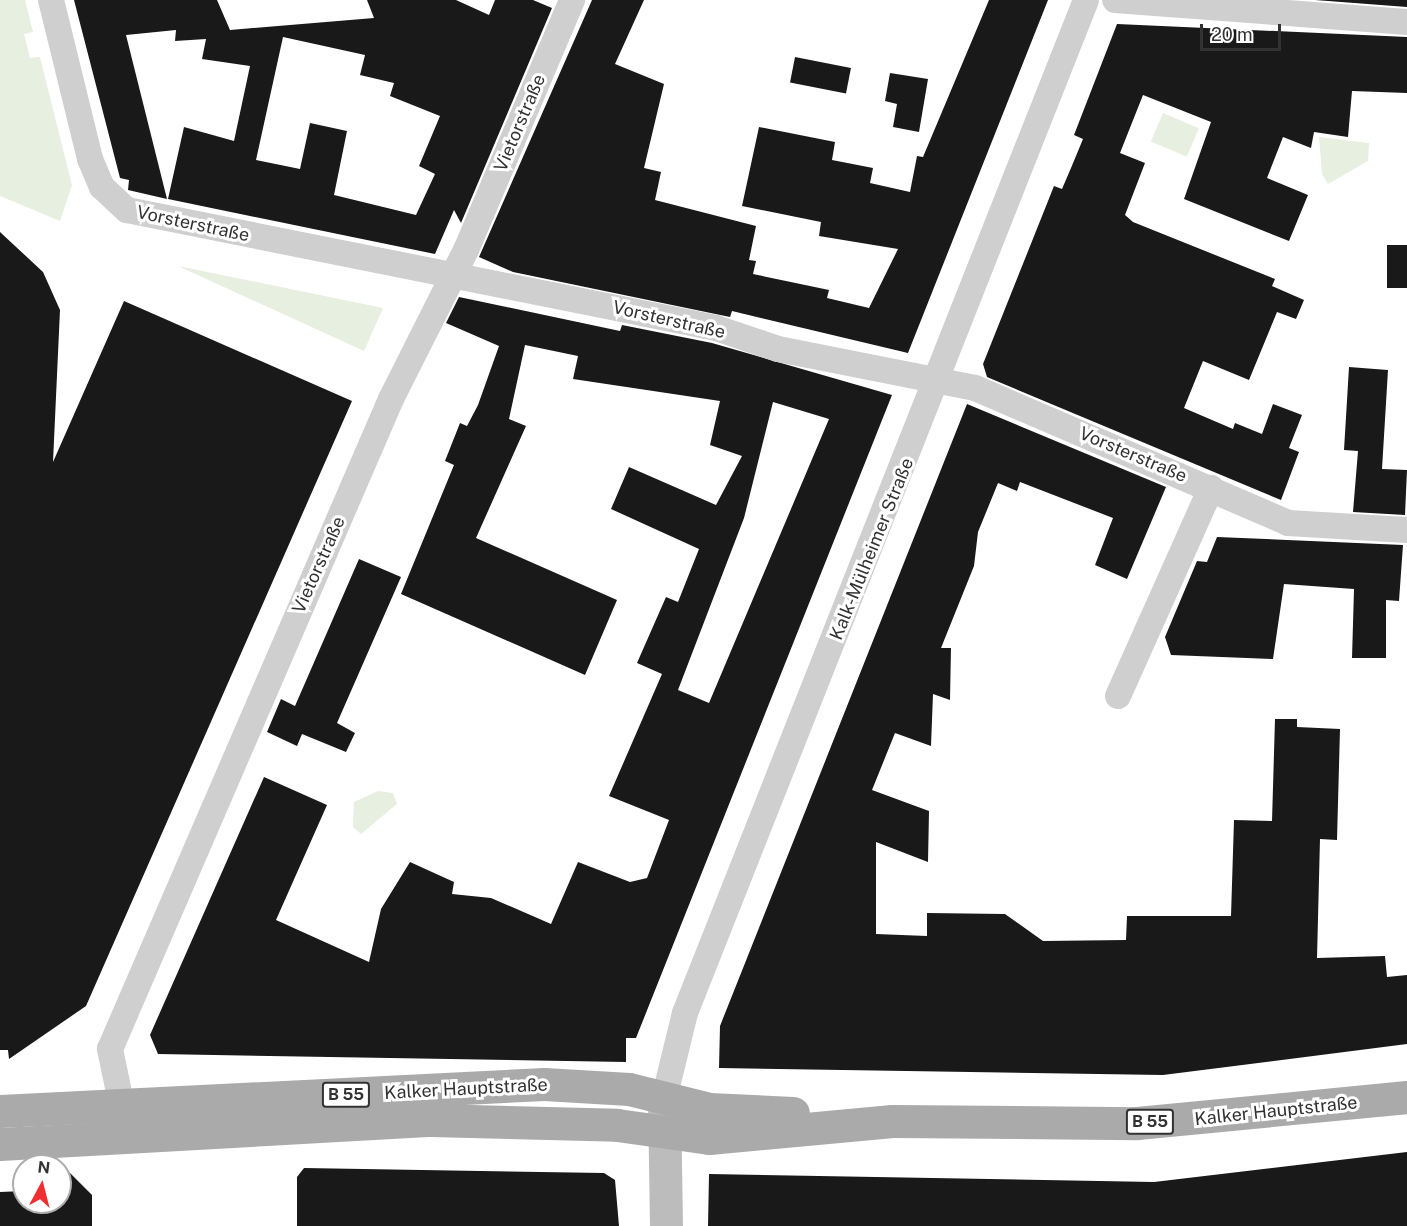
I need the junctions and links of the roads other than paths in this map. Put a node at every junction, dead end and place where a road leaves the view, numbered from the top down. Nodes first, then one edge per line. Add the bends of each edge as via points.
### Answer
1 (51, 0) edge
2 (572, 0) edge
3 (1086, 0) edge
4 (1115, 0) edge
5 (1407, 22) edge
6 (450, 275) junction
7 (939, 382) junction
8 (1211, 488) junction
9 (1407, 530) edge
10 (1118, 696) dead end
11 (1407, 1097) edge
12 (664, 1100) junction
13 (119, 1106) junction
14 (0, 1111) edge
15 (892, 1121) junction
16 (660, 1132) junction
17 (131, 1139) junction
18 (0, 1144) edge
19 (666, 1226) edge

1 - 6 street, Vorsterstraße via 90,159 102,187 127,210
2 - 6 street, Vietorstraße via 466,250
3 - 7 street, Kalk-Mülheimer Straße
4 - 5 street
6 - 7 street, Vorsterstraße via 716,328 778,350
6 - 13 street, Vietorstraße via 110,1049
7 - 8 street, Vorsterstraße via 975,388
7 - 12 street, Kalk-Mülheimer Straße via 686,1013
8 - 9 street, Vorsterstraße via 1288,523
8 - 10 street, Vorsterstraße
11 - 15 main road, Kalker Hauptstraße / B 55 via 1137,1123
12 - 13 main road, Kalker Hauptstraße / B 55 via 628,1089 544,1084
12 - 15 main road, Kalker Hauptstraße / B 55 via 709,1109
12 - 16 street
13 - 14 main road, Kalker Hauptstraße / B 55
13 - 17 street, Vietorstraße
15 - 16 main road, Kalker Hauptstraße / B 55 via 710,1138
16 - 17 main road, Kalker Hauptstraße / B 55 via 618,1125 430,1120
16 - 19 street
17 - 18 main road, Kalker Hauptstraße / B 55

